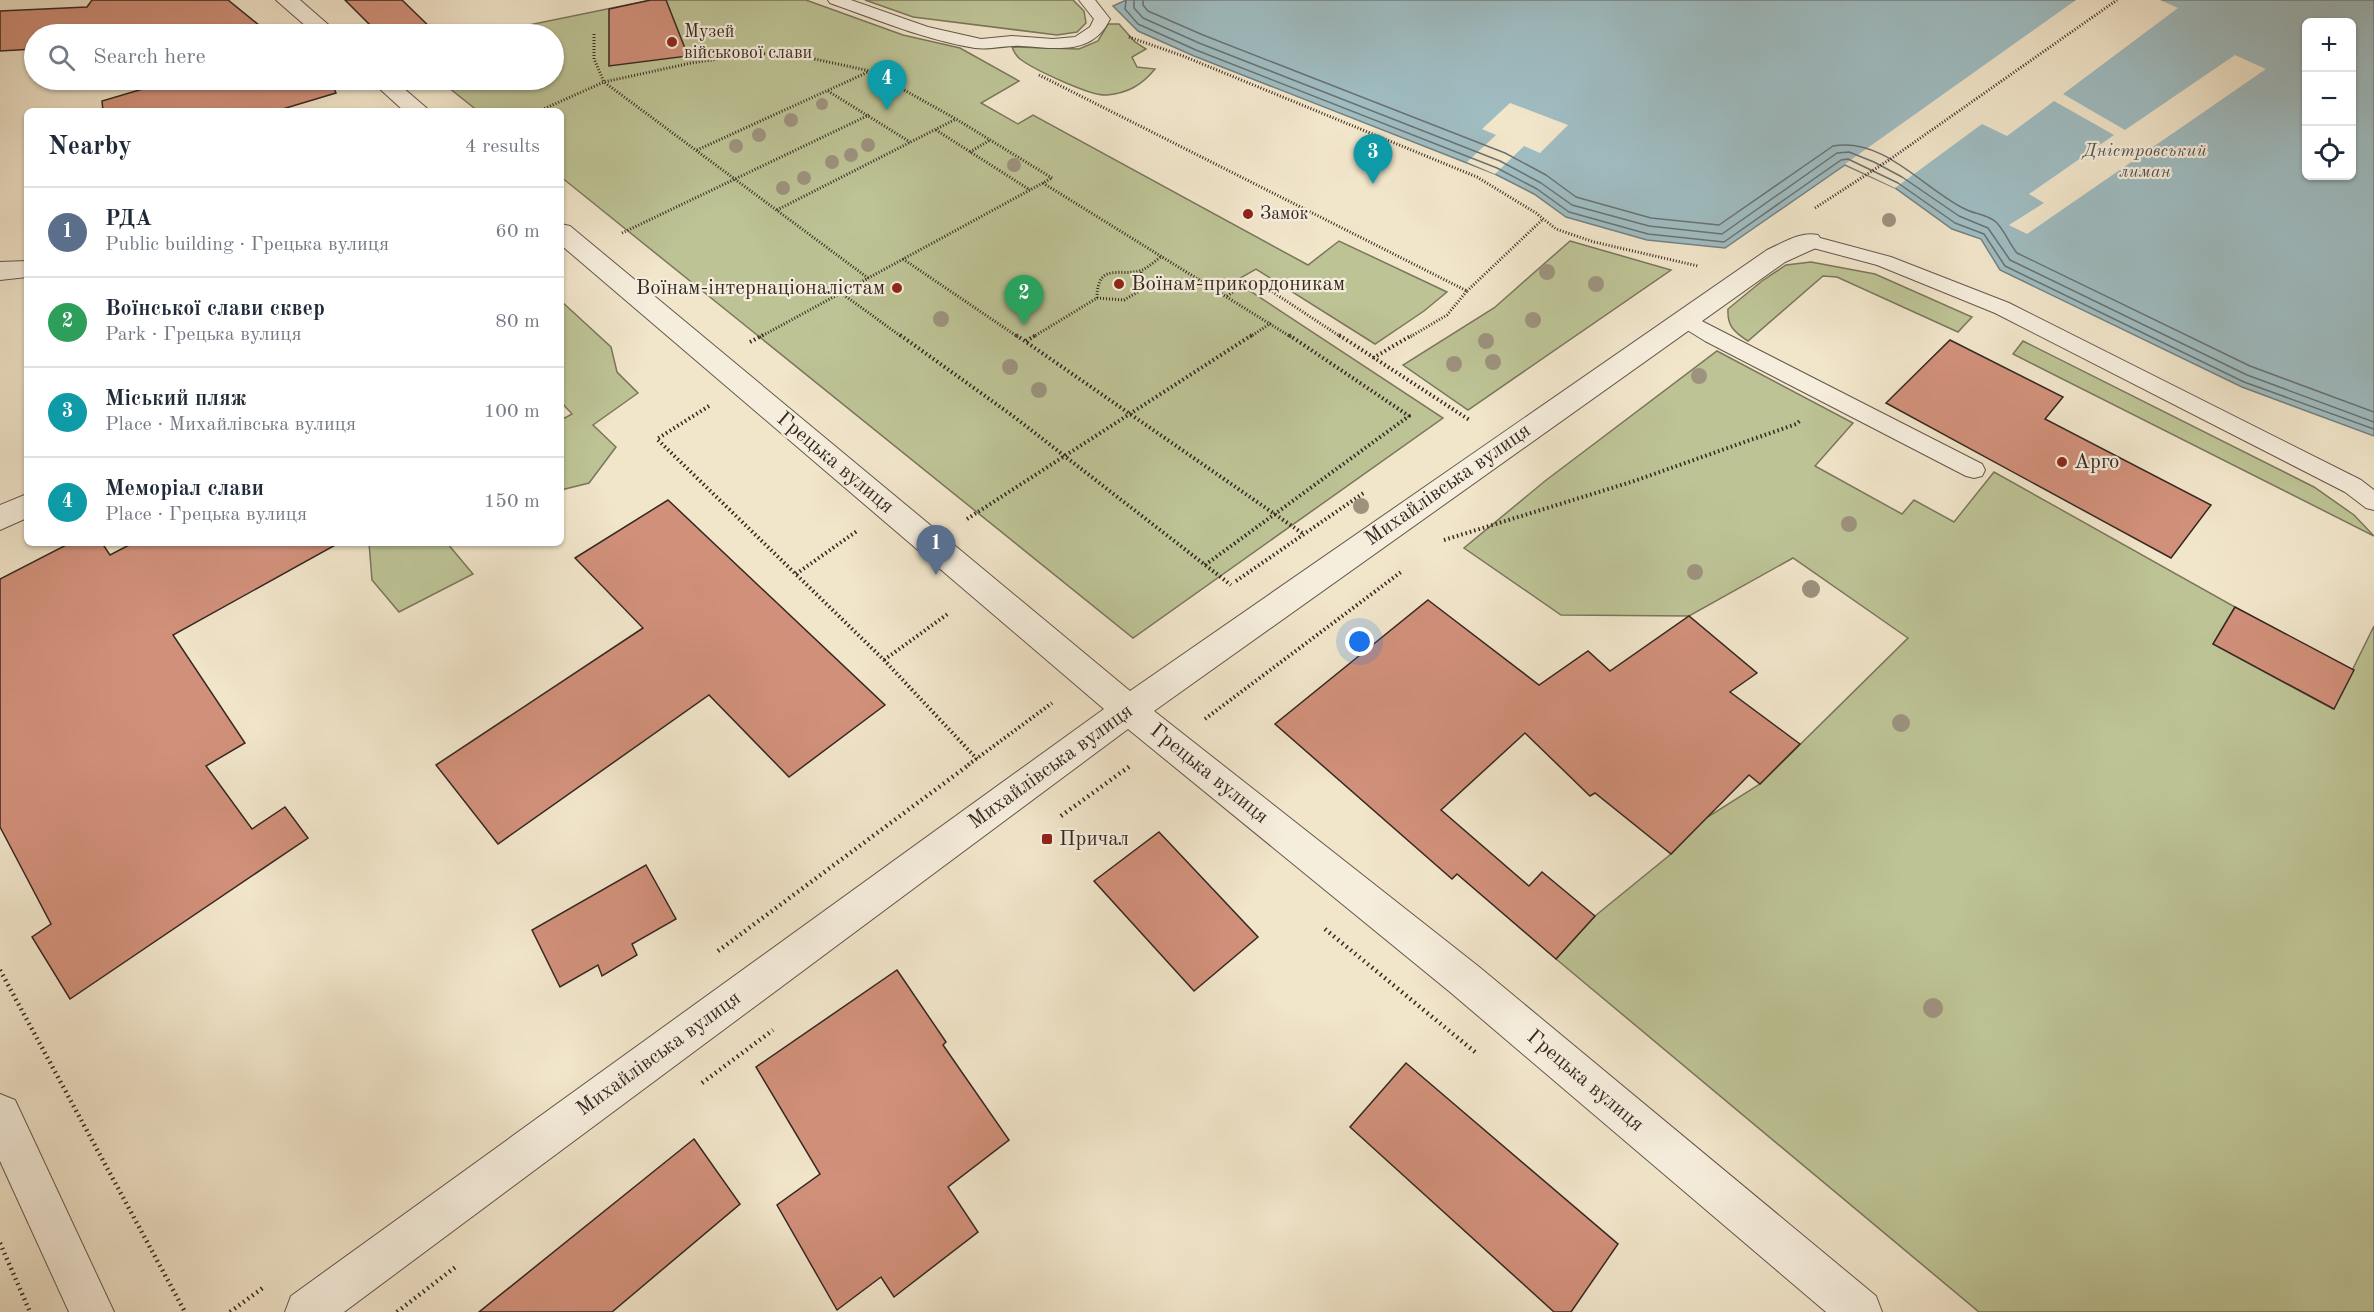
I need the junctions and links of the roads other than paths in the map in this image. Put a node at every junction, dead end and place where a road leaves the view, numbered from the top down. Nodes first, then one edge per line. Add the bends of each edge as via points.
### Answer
1 (287, 0) edge
2 (836, 0) edge
3 (1088, 0) edge
4 (316, 24) edge
5 (393, 90) edge
6 (414, 108) edge
7 (1809, 241) joint
8 (568, 247) edge
9 (24, 269) edge
10 (0, 271) edge
11 (1686, 320) junction
12 (1974, 470) dead end
13 (2374, 502) edge
14 (24, 506) edge
15 (0, 518) edge
16 (1129, 710) junction
17 (0, 1115) edge
18 (92, 1312) edge
19 (307, 1312) edge
20 (1860, 1312) edge

1 - 4 street
2 - 3 lane via 917,29 979,43 1014,40 1059,44 1086,39 1100,28 1102,19
5 - 6 street
7 - 11 street, Михайлівська вулиця via 1776,256
7 - 13 lane via 1884,261 2002,308 2353,486
8 - 16 street, Грецька вулиця
9 - 10 street
11 - 12 lane
11 - 16 street, Михайлівська вулиця
14 - 15 street
16 - 19 street, Михайлівська вулиця
16 - 20 street, Грецька вулиця via 1464,980
17 - 18 street

